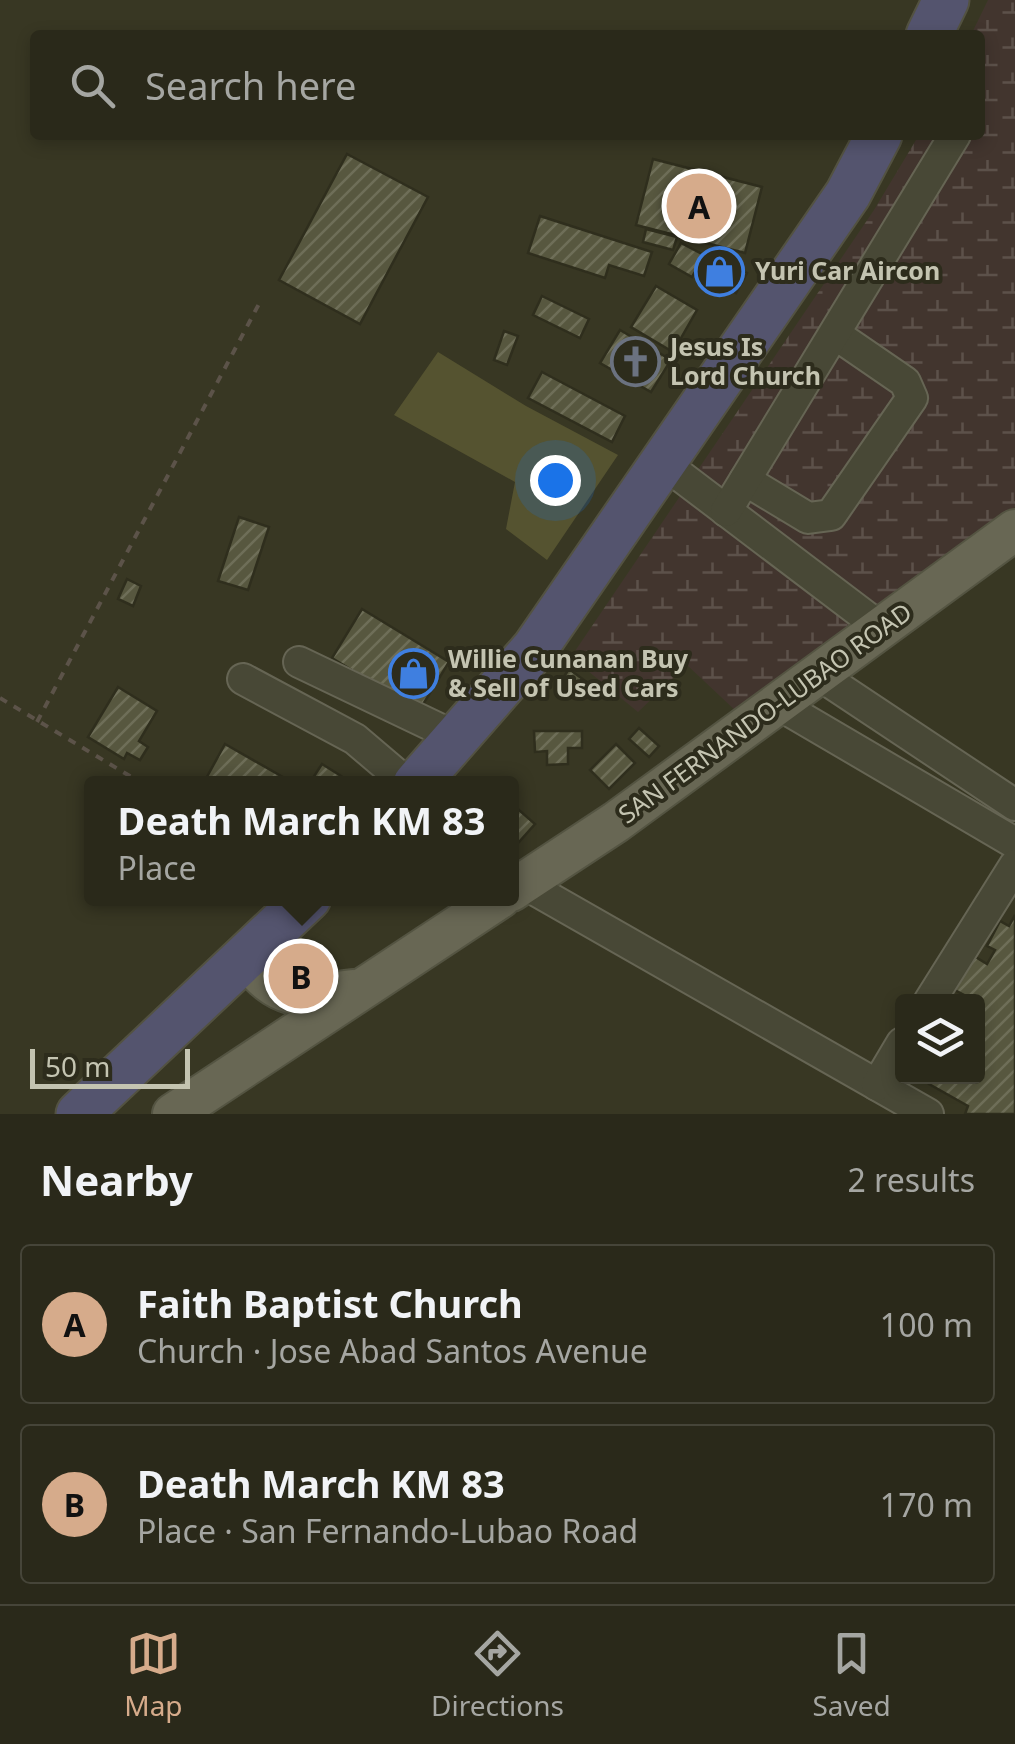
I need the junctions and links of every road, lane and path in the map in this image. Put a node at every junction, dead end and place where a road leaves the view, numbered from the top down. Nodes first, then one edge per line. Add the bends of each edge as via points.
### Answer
1 (946, 0) edge
2 (932, 30) edge
3 (876, 140) edge
4 (951, 140) edge
5 (260, 302) dead end
6 (835, 334) junction
7 (662, 462) junction
8 (746, 480) junction
9 (726, 510) junction
10 (1015, 530) edge
11 (881, 628) junction
12 (299, 662) dead end
13 (818, 674) junction
14 (243, 679) dead end
15 (0, 698) edge
16 (778, 704) junction
17 (36, 722) junction
18 (456, 737) junction
19 (1015, 770) edge
20 (129, 776) edge
21 (399, 776) edge
22 (423, 776) edge
23 (1007, 801) edge
24 (1015, 843) edge
25 (1015, 865) edge
26 (519, 885) edge
27 (519, 895) edge
28 (300, 906) edge
29 (488, 906) edge
30 (248, 958) junction
31 (362, 989) junction
32 (934, 994) edge
33 (895, 1055) edge
34 (876, 1084) junction
35 (80, 1114) edge
36 (173, 1114) edge
37 (928, 1114) edge

1 - 2 highway
3 - 7 highway via 848,194
4 - 6 lane
5 - 17 path
6 - 8 lane
6 - 8 lane via 905,382 912,398 831,515 808,518
7 - 9 lane
7 - 18 highway via 534,648
8 - 9 lane
9 - 11 lane
10 - 11 main road, SAN FERNANDO-LUBAO ROAD
11 - 13 main road, SAN FERNANDO-LUBAO ROAD
12 - 18 lane
13 - 16 main road, SAN FERNANDO-LUBAO ROAD
13 - 23 lane
14 - 21 lane via 355,739
15 - 17 path
16 - 24 lane
16 - 26 main road, SAN FERNANDO-LUBAO ROAD
17 - 20 path
18 - 22 highway
19 - 23 lane
25 - 32 lane
27 - 34 lane
28 - 30 highway
29 - 31 main road, SAN FERNANDO-LUBAO ROAD
30 - 31 main road, SAN FERNANDO-LUBAO ROAD via 285,994
30 - 35 highway
31 - 36 main road, SAN FERNANDO-LUBAO ROAD
33 - 34 lane
34 - 37 lane

